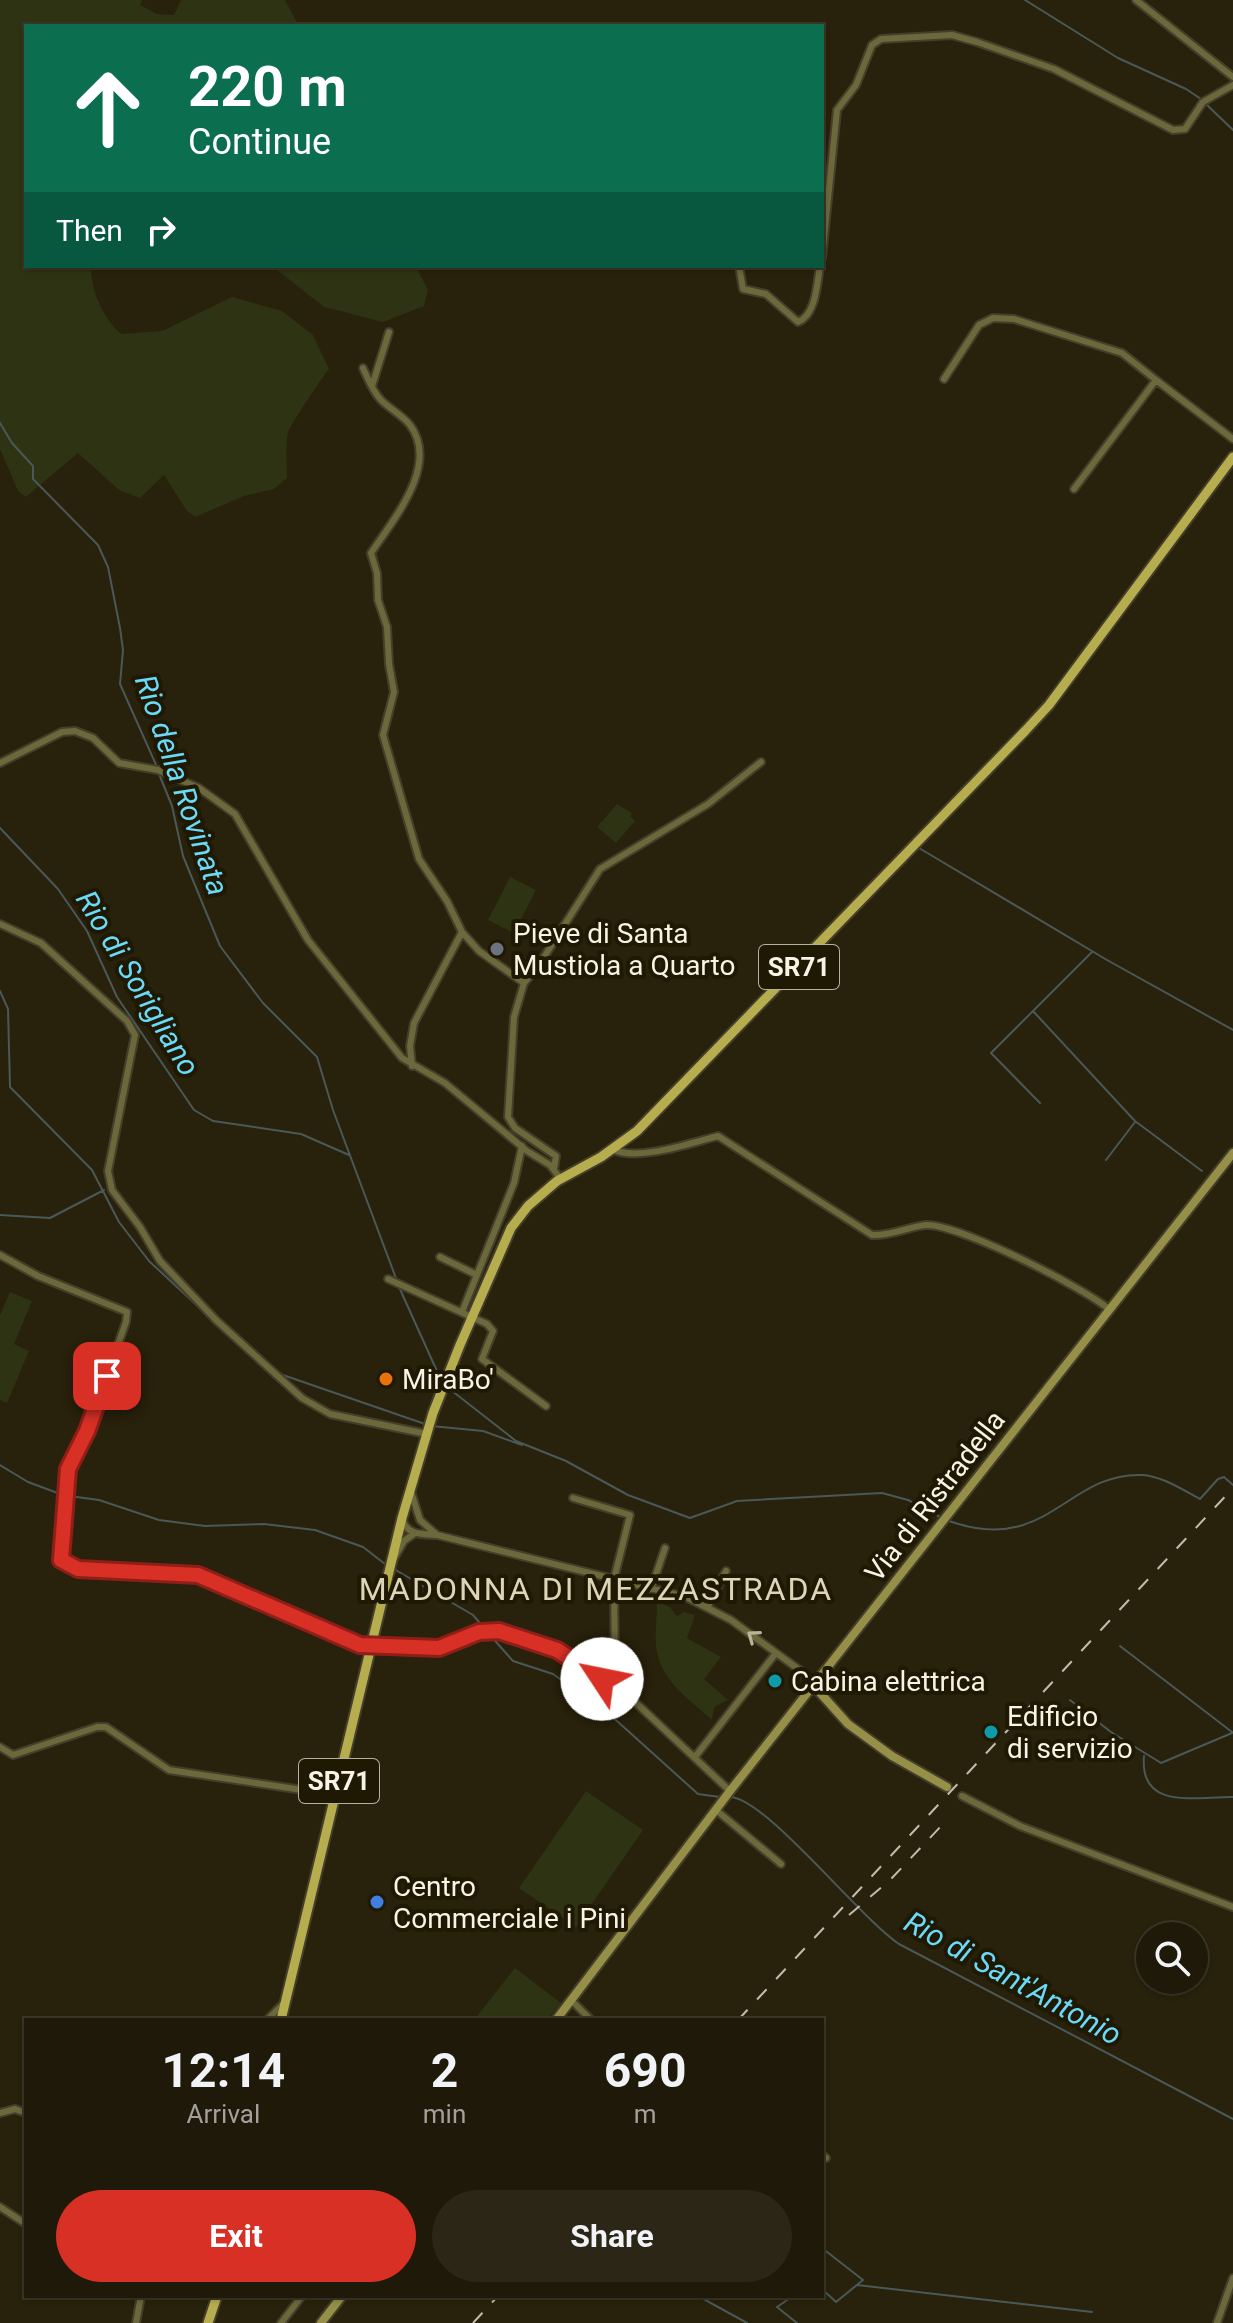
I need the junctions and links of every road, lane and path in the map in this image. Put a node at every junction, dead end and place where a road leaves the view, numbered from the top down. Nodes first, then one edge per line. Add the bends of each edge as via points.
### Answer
1 (1136, 0) edge
2 (1233, 77) edge
3 (1233, 85) edge
4 (824, 238) edge
5 (739, 268) edge
6 (820, 268) edge
7 (389, 332) dead end
8 (363, 368) dead end
9 (944, 379) dead end
10 (1156, 380) junction
11 (372, 386) junction
12 (1233, 439) edge
13 (1233, 457) edge
14 (1074, 489) dead end
15 (761, 762) dead end
16 (0, 763) edge
17 (0, 924) edge
18 (462, 932) junction
19 (524, 983) junction
20 (412, 1066) junction
21 (522, 1146) junction
22 (612, 1149) junction
23 (1233, 1153) edge
24 (557, 1174) junction
25 (0, 1255) edge
26 (440, 1257) dead end
27 (477, 1275) junction
28 (388, 1279) dead end
29 (1110, 1310) junction
30 (462, 1312) junction
31 (473, 1317) junction
32 (546, 1406) dead end
33 (427, 1434) junction
34 (410, 1489) junction
35 (573, 1498) dead end
36 (402, 1518) junction
37 (420, 1520) junction
38 (415, 1533) junction
39 (437, 1535) junction
40 (665, 1548) dead end
41 (392, 1560) junction
42 (726, 1571) dead end
43 (614, 1579) junction
44 (651, 1589) junction
45 (708, 1606) junction
46 (373, 1645) junction
47 (776, 1653) junction
48 (615, 1671) junction
49 (602, 1679) junction
50 (813, 1685) junction
51 (618, 1686) junction
52 (0, 1747) edge
53 (695, 1757) junction
54 (947, 1787) dead end
55 (730, 1791) junction
56 (336, 1795) junction
57 (962, 1796) dead end
58 (716, 1810) junction
59 (781, 1864) dead end
60 (1233, 1907) edge
61 (571, 2000) junction
62 (286, 2002) junction
63 (269, 2018) edge
64 (282, 2018) edge
65 (558, 2018) edge
66 (589, 2018) edge
67 (24, 2112) edge
68 (0, 2113) edge
69 (0, 2207) edge
70 (24, 2223) edge
71 (1233, 2278) edge
72 (141, 2298) edge
73 (216, 2298) edge
74 (300, 2298) edge
75 (340, 2298) edge
76 (136, 2323) edge
77 (208, 2323) edge
78 (281, 2323) edge
79 (321, 2323) edge
80 (1217, 2323) edge

1 - 2 street
3 - 4 street via 1203,102 1185,129 1173,130 1054,69 977,42 952,35 881,39 872,45 856,85 837,110
5 - 6 street via 743,289 774,299 798,322 808,316
7 - 11 street
8 - 11 street
9 - 10 street via 979,325 993,318 1014,319 1122,353
10 - 12 street
10 - 14 street
11 - 18 street via 407,421 420,445 418,471 371,553 394,692 383,735 419,859
13 - 22 main road, SR71 via 1049,705 637,1131
15 - 19 street via 708,804 600,869
16 - 20 street via 62,732 75,731 93,738 119,763 158,770 199,788 235,814 308,940
17 - 33 street via 41,943 127,1021 135,1035 108,1171 112,1190 160,1261 302,1398 330,1414
18 - 19 street
18 - 20 street via 414,1023
19 - 24 street via 514,1017 508,1117 515,1128 556,1156
20 - 21 street via 445,1083
21 - 24 street
21 - 27 street via 514,1183
22 - 24 main road, SR71
22 - 29 street via 635,1154 718,1136 872,1235 928,1225 949,1231 987,1243 1069,1283
23 - 29 street, Via di Ristradella
24 - 31 main road, SR71 via 511,1228
25 - 46 street via 127,1312 87,1431 68,1469 61,1560 78,1569 198,1575 360,1645
26 - 27 street
27 - 30 street
28 - 30 street
29 - 50 street, Via di Ristradella
30 - 31 street
31 - 32 street via 493,1331 482,1359
31 - 33 main road, SR71
33 - 34 main road, SR71
34 - 36 main road, SR71
34 - 37 street
35 - 43 street via 630,1515
36 - 37 street
36 - 38 street
36 - 41 main road, SR71
37 - 39 street
38 - 39 street
38 - 41 street
39 - 43 street
40 - 44 street
41 - 46 main road, SR71
42 - 45 street
43 - 44 street
43 - 48 street
44 - 45 street
47 -> 45 street
46 - 49 street via 439,1648 494,1630 557,1650
46 - 56 main road, SR71
47 - 50 street
47 - 53 street
48 - 49 street
48 - 51 street via 621,1678
49 - 51 street via 608,1688
50 - 54 street via 848,1724
50 - 55 street, Via di Ristradella
51 - 53 street
52 - 56 street via 13,1755 106,1727 169,1770
53 - 55 street
55 - 58 street, Via di Ristradella
56 - 62 main road, SR71
57 - 60 street via 1020,1826
58 - 59 street
58 - 61 street, Via di Ristradella
61 - 65 street, Via di Ristradella
61 - 66 street
62 - 63 street
62 - 64 main road, SR71
67 - 68 street
69 - 70 street
71 - 80 street
72 - 76 street
73 - 77 main road
74 - 78 street
75 - 79 street

